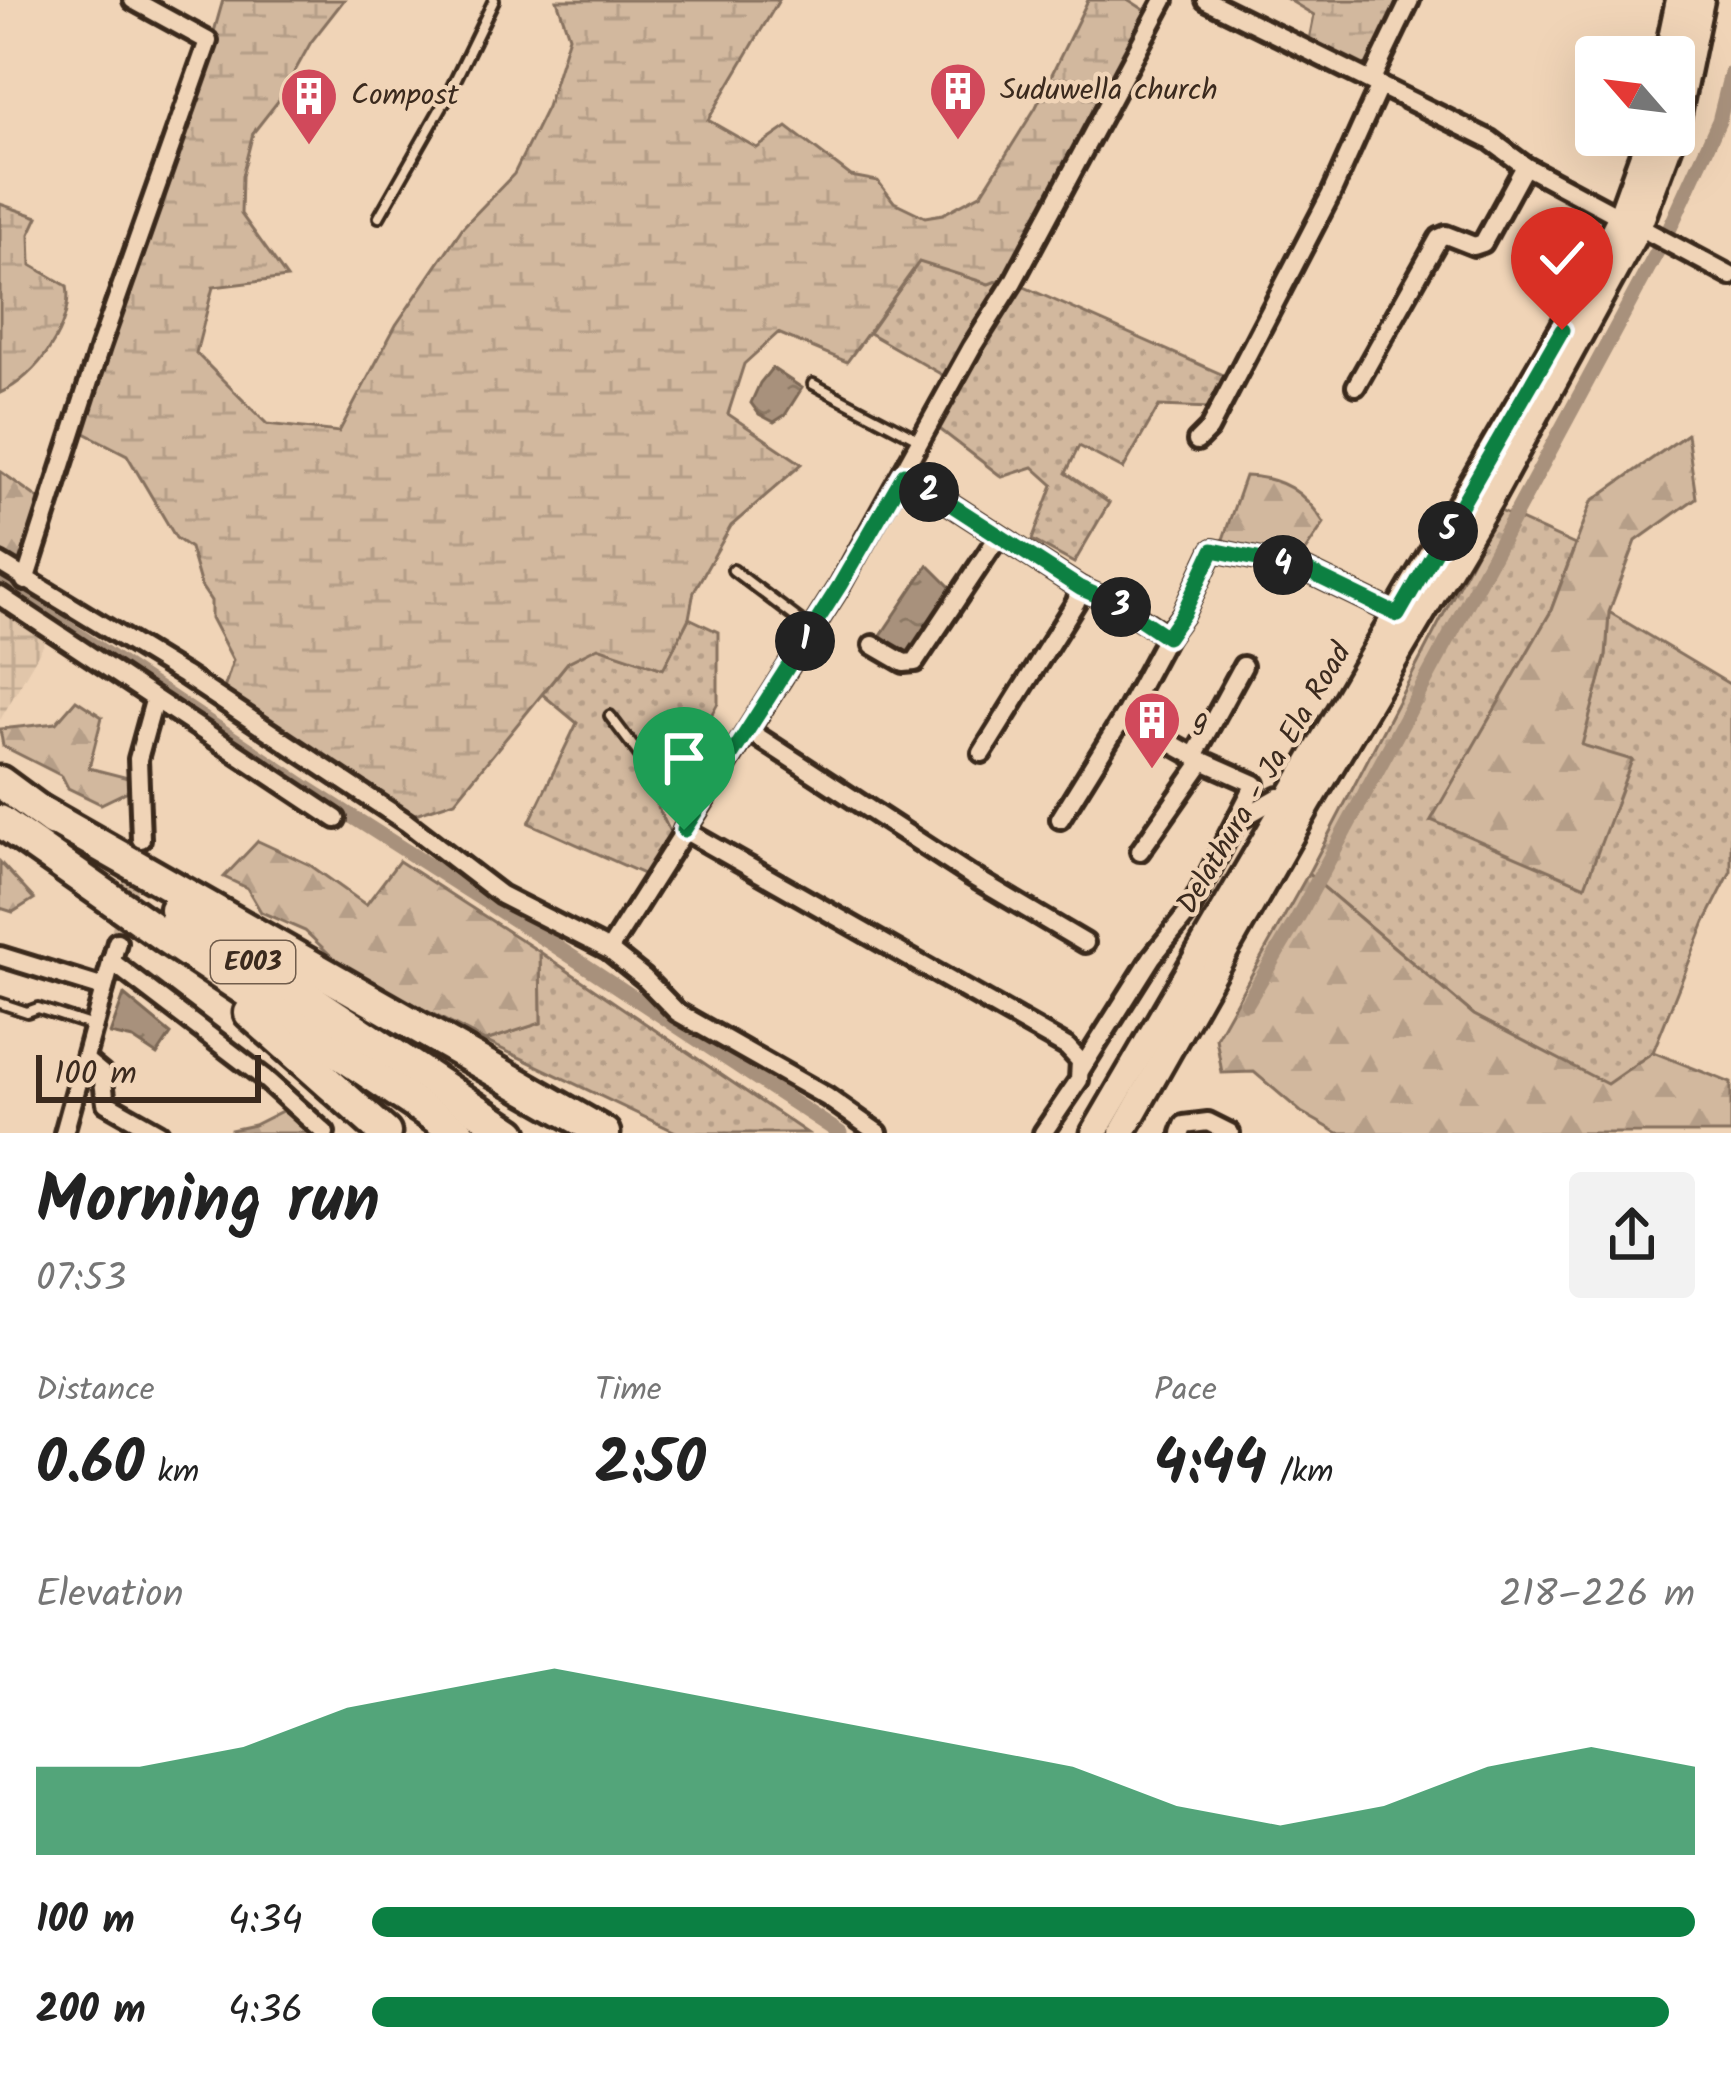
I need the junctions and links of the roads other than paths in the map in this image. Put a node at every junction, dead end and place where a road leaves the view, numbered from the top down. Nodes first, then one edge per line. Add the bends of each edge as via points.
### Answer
1 (133, 0) edge
2 (494, 0) edge
3 (1164, 0) edge
4 (1206, 0) edge
5 (1410, 0) edge
6 (1679, 0) edge
7 (1701, 0) edge
8 (1671, 36) edge
9 (1694, 36) edge
10 (1376, 82) junction
11 (1645, 156) edge
12 (1662, 156) edge
13 (1525, 166) junction
14 (379, 217) dead end
15 (1629, 223) junction
16 (1731, 276) edge
17 (813, 384) dead end
18 (1356, 386) dead end
19 (919, 440) junction
20 (1197, 441) dead end
21 (904, 474) junction
22 (998, 537) junction
23 (0, 563) edge
24 (733, 570) dead end
25 (25, 581) junction
26 (1080, 588) junction
27 (0, 596) edge
28 (1398, 615) junction
29 (812, 629) junction
30 (1167, 637) junction
31 (873, 645) dead end
32 (1243, 666) dead end
33 (154, 701) junction
34 (610, 716) dead end
35 (1124, 717) junction
36 (749, 731) junction
37 (982, 753) dead end
38 (1198, 759) junction
39 (0, 782) edge
40 (1255, 784) junction
41 (1283, 799) junction
42 (700, 807) junction
43 (38, 810) junction
44 (336, 819) dead end
45 (1060, 819) dead end
46 (0, 820) edge
47 (1237, 822) junction
48 (684, 830) junction
49 (141, 839) dead end
50 (1140, 851) dead end
51 (168, 939) junction
52 (117, 942) tunnel mouth
53 (1085, 943) dead end
54 (609, 950) junction
55 (0, 956) edge
56 (111, 961) junction
57 (104, 988) junction
58 (0, 1003) edge
59 (94, 1026) junction
60 (85, 1060) junction
61 (1080, 1071) junction
62 (64, 1133) edge
63 (159, 1133) edge
64 (325, 1133) edge
65 (385, 1133) edge
66 (459, 1133) edge
67 (512, 1133) edge
68 (604, 1133) edge
69 (878, 1133) edge
70 (1043, 1133) edge
71 (1094, 1133) edge
72 (1122, 1133) edge
73 (1181, 1133) edge
74 (1230, 1133) edge

1 - 25 street via 208,41
2 - 14 lane
3 - 19 street
4 - 10 street
5 - 10 street
6 - 8 main road
7 - 9 main road, Delathura - Ja Ela Road
10 - 13 street
10 - 20 street via 1274,306
11 - 15 main road, Delathura - Ja Ela Road
12 - 15 main road, Delathura - Ja Ela Road
13 - 15 street
13 - 18 street via 1483,243 1439,238
15 - 16 street
15 - 28 main road, Delathura - Ja Ela Road
15 - 72 main road, Delathura - Ja Ela Road via 1490,499
17 - 19 lane
19 - 21 street
21 - 22 street
21 - 29 street
22 - 26 street
22 - 31 street via 916,662
23 - 25 street
24 - 29 lane
25 - 54 street via 184,675 406,822 501,896
26 - 30 street
26 - 37 street
27 - 33 street
28 - 30 street via 1301,568 1213,550
28 - 41 main road, Delathura - Ja Ela Road
29 - 36 street
30 - 35 street
32 - 38 street
33 - 44 street
33 - 49 street via 138,759
34 - 42 lane via 654,775
35 - 38 street
35 - 45 street
36 - 42 street
36 - 53 street
38 - 40 street
38 - 50 street
39 - 43 highway, E003
40 - 41 street
40 - 47 street
41 - 47 street
41 - 71 main road, Delathura - Ja Ela Road
42 - 48 street
43 - 67 highway, E003
43 - 68 highway
46 - 51 highway, E003
47 - 61 street via 1190,910
48 - 54 street
48 - 61 street via 1067,1047
51 - 65 highway
51 - 66 highway, E003
52 - 56 street
54 - 69 street via 677,1012
55 - 57 street
56 - 57 street
56 - 64 street
57 - 59 street
58 - 59 lane
59 - 60 street
60 - 62 street
60 - 63 street via 102,1074 106,1103
61 - 70 street
73 - 74 street via 1184,1125 1208,1122

